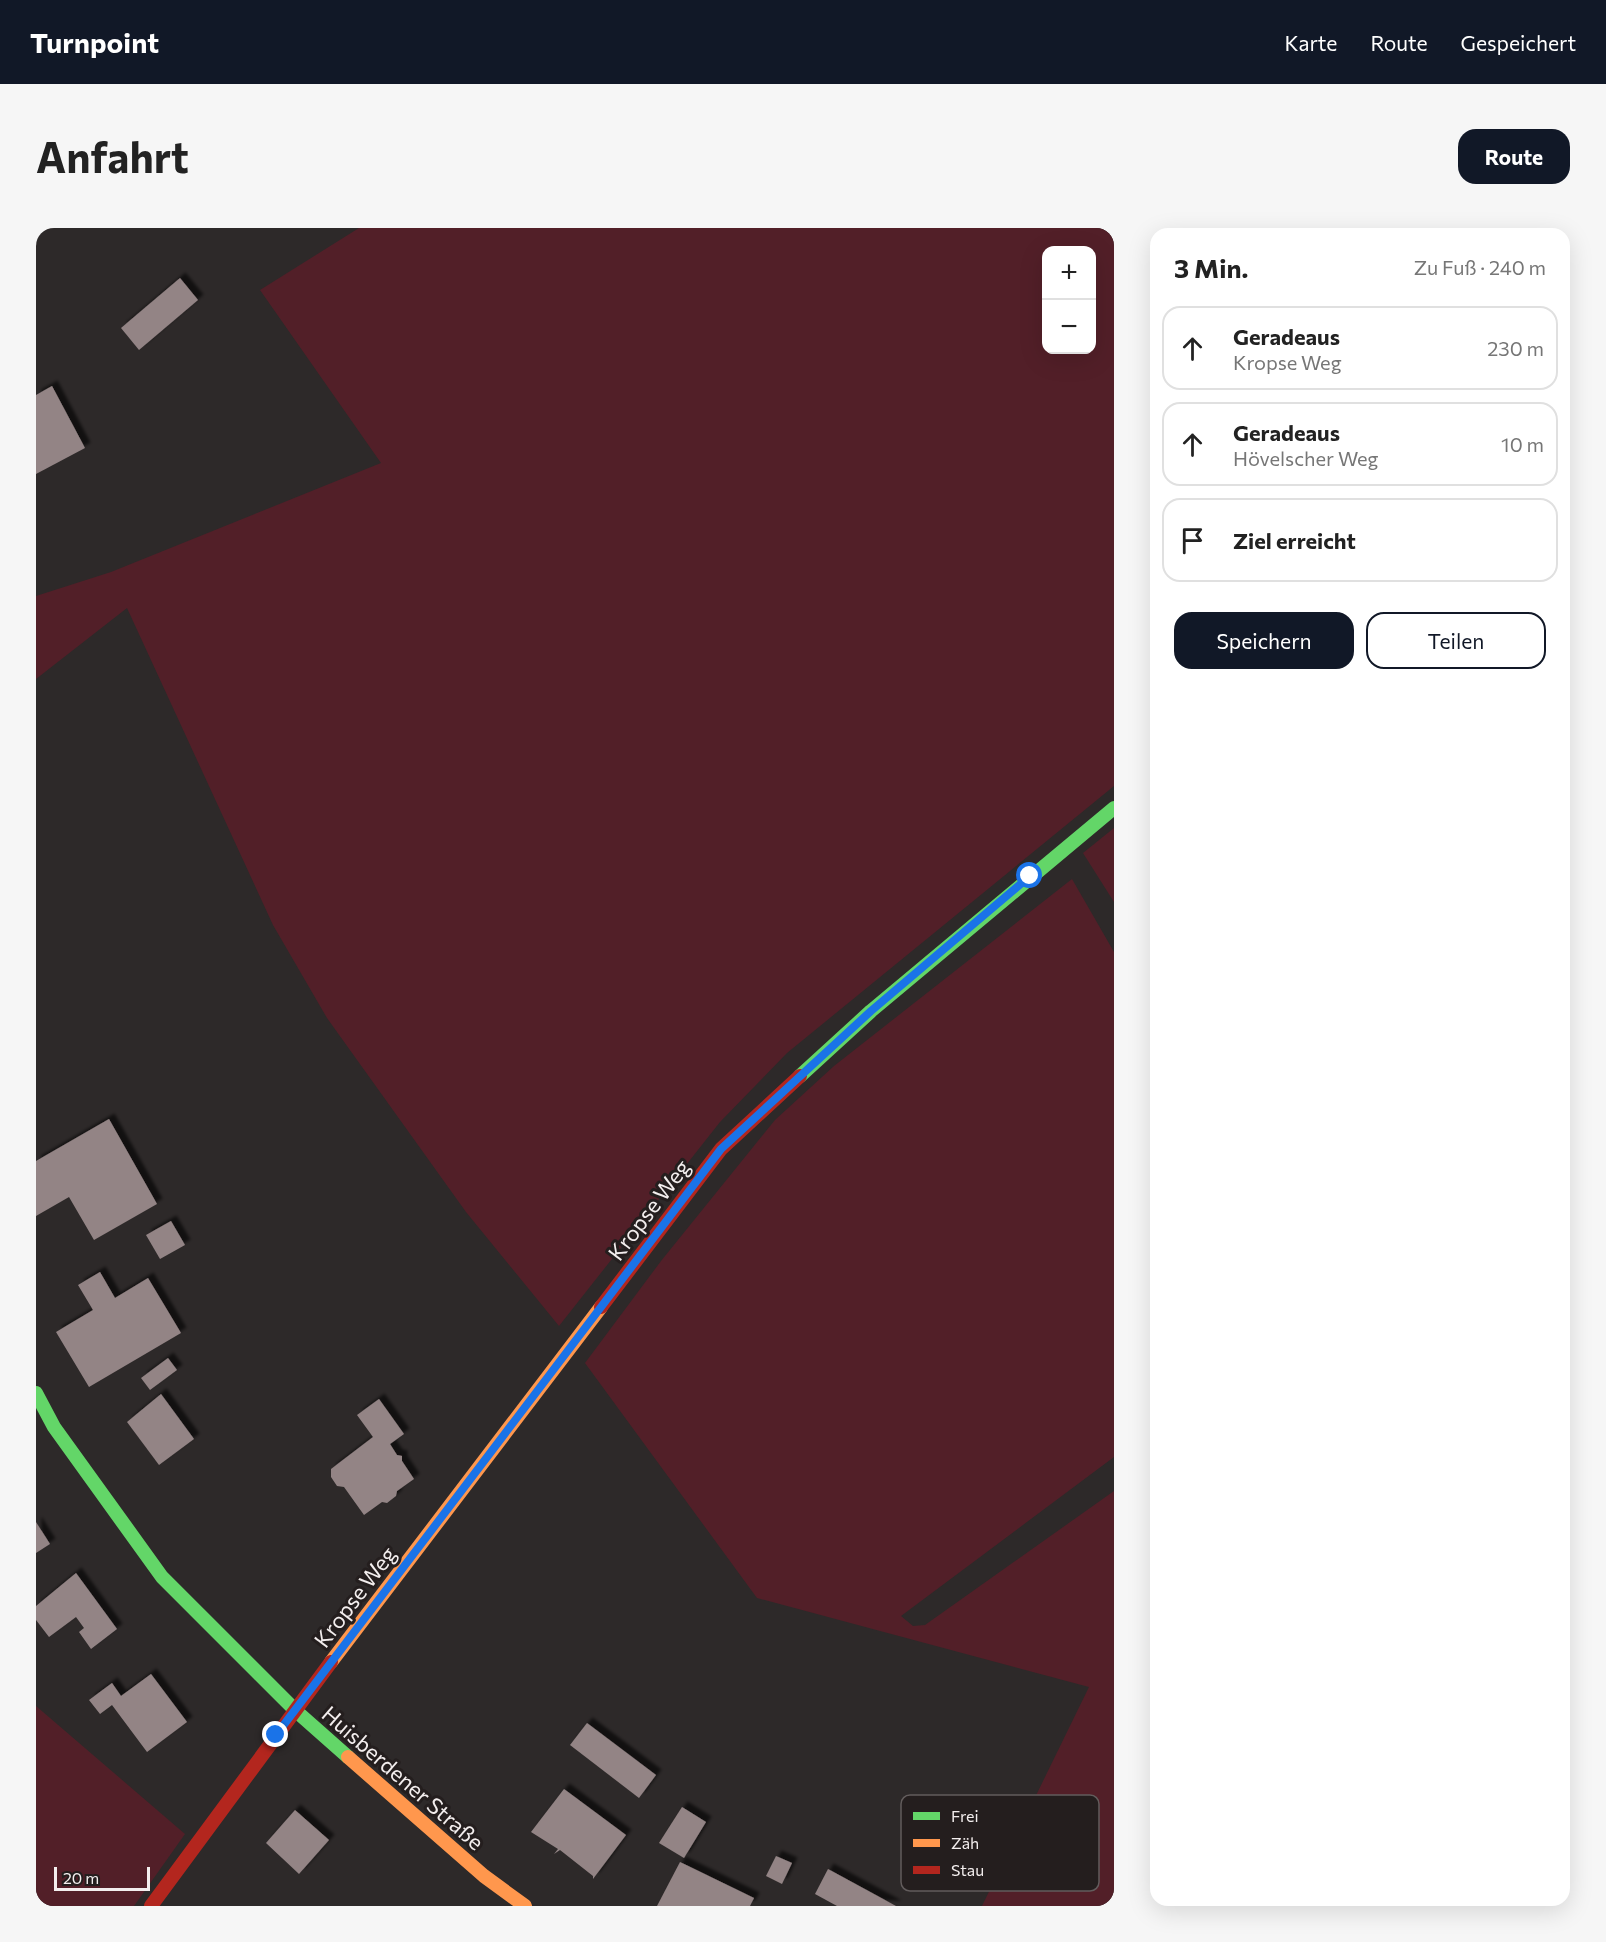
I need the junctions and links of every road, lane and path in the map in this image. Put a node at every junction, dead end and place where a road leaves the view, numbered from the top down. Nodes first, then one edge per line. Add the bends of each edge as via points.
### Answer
1 (1114, 808) edge
2 (36, 1394) edge
3 (296, 1711) junction
4 (151, 1906) edge
5 (525, 1906) edge

1 - 3 street, Kropse Weg via 871,1011 721,1149
2 - 3 street, Huisberdener Straße via 54,1427 162,1577
3 - 4 street, Kropse Weg
3 - 5 street, Huisberdener Straße via 483,1876

